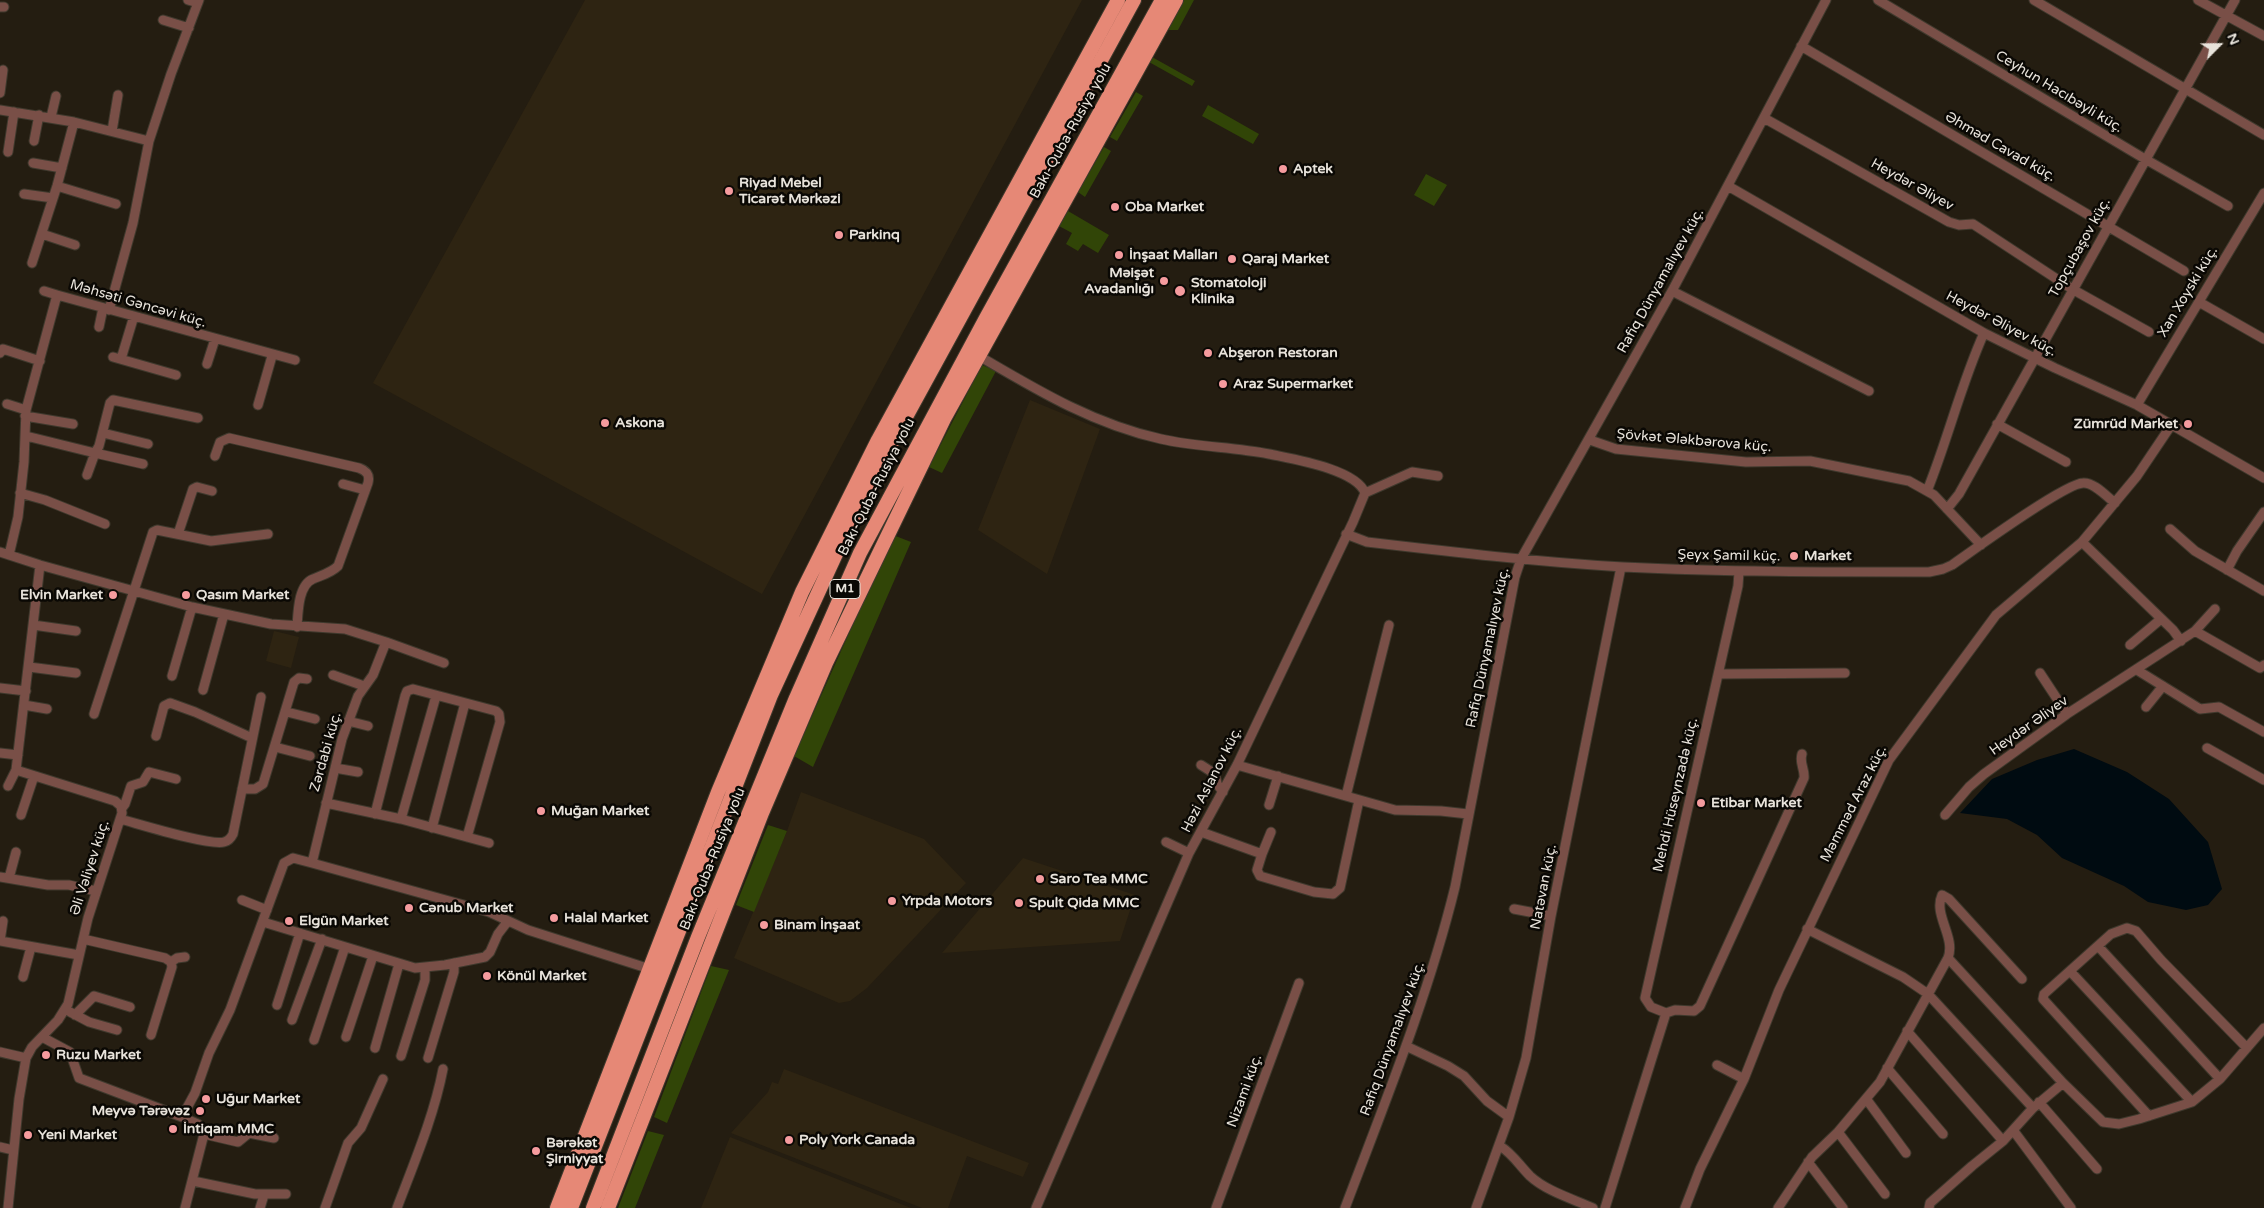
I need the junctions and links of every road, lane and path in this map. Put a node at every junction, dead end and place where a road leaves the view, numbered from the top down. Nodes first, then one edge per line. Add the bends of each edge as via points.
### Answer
1 (188, 0) edge
2 (1118, 0) edge
3 (1134, 0) edge
4 (1162, 0) edge
5 (1176, 0) edge
6 (1826, 0) edge
7 (1878, 0) edge
8 (2034, 0) edge
9 (2198, 0) edge
10 (2235, 0) edge
11 (199, 2) edge
12 (2227, 16) junction
13 (163, 20) dead end
14 (189, 28) junction
15 (2264, 36) edge
16 (1802, 46) junction
17 (3, 70) dead end
18 (2184, 88) junction
19 (0, 93) edge
20 (118, 95) dead end
21 (56, 96) dead end
22 (0, 110) edge
23 (14, 112) junction
24 (39, 115) junction
25 (51, 118) junction
26 (1764, 118) junction
27 (74, 122) junction
28 (112, 131) junction
29 (2264, 135) edge
30 (149, 140) junction
31 (34, 141) dead end
32 (8, 152) dead end
33 (2145, 159) junction
34 (33, 163) dead end
35 (62, 168) junction
36 (57, 186) junction
37 (1728, 186) junction
38 (2264, 193) edge
39 (24, 194) dead end
40 (53, 198) junction
41 (116, 204) dead end
42 (2228, 206) dead end
43 (2108, 226) junction
44 (42, 234) junction
45 (76, 245) dead end
46 (32, 263) dead end
47 (2184, 271) dead end
48 (2072, 289) junction
49 (44, 291) dead end
50 (1672, 291) junction
51 (57, 295) junction
52 (2199, 302) junction
53 (106, 309) junction
54 (134, 316) junction
55 (99, 327) dead end
56 (1984, 332) junction
57 (2149, 332) dead end
58 (2264, 339) edge
59 (215, 340) junction
60 (0, 353) edge
61 (272, 356) junction
62 (979, 356) junction
63 (2035, 358) junction
64 (295, 360) dead end
65 (40, 361) junction
66 (207, 364) dead end
67 (176, 375) dead end
68 (1869, 391) dead end
69 (7, 404) dead end
70 (258, 404) dead end
71 (2137, 405) junction
72 (25, 413) junction
73 (198, 418) dead end
74 (73, 424) dead end
75 (1997, 424) junction
76 (2172, 424) junction
77 (103, 433) junction
78 (26, 436) junction
79 (1590, 440) junction
80 (148, 444) dead end
81 (95, 453) junction
82 (214, 456) dead end
83 (2066, 462) dead end
84 (143, 464) dead end
85 (87, 475) dead end
86 (1438, 476) dead end
87 (2264, 478) edge
88 (343, 484) dead end
89 (365, 490) junction
90 (212, 491) dead end
91 (1927, 491) junction
92 (20, 493) junction
93 (1365, 493) junction
94 (2115, 503) junction
95 (1947, 509) junction
96 (2264, 512) edge
97 (105, 524) dead end
98 (2170, 529) dead end
99 (178, 534) junction
100 (268, 534) dead end
101 (1346, 534) junction
102 (2082, 542) junction
103 (1981, 544) junction
104 (0, 552) edge
105 (10, 555) junction
106 (1521, 559) junction
107 (40, 565) junction
108 (1622, 567) junction
109 (2227, 570) junction
110 (1739, 572) junction
111 (2264, 591) edge
112 (133, 592) junction
113 (192, 607) junction
114 (2214, 609) dead end
115 (224, 614) junction
116 (2161, 619) junction
117 (33, 625) junction
118 (1389, 625) dead end
119 (297, 627) junction
120 (76, 631) dead end
121 (2195, 631) junction
122 (2181, 641) junction
123 (386, 642) junction
124 (2130, 645) dead end
125 (444, 663) dead end
126 (2264, 665) edge
127 (29, 667) junction
128 (2137, 670) junction
129 (76, 673) dead end
130 (1845, 673) dead end
131 (1719, 674) junction
132 (2040, 674) dead end
133 (333, 675) dead end
134 (172, 676) dead end
135 (307, 679) dead end
136 (364, 686) junction
137 (2164, 686) junction
138 (0, 688) edge
139 (203, 690) dead end
140 (26, 691) junction
141 (436, 696) junction
142 (261, 697) dead end
143 (465, 703) junction
144 (24, 705) junction
145 (47, 708) dead end
146 (2146, 708) dead end
147 (287, 712) junction
148 (94, 714) dead end
149 (2067, 714) junction
150 (315, 719) dead end
151 (348, 721) junction
152 (368, 726) dead end
153 (2264, 732) edge
154 (156, 736) dead end
155 (252, 738) junction
156 (275, 746) junction
157 (2207, 748) dead end
158 (0, 753) edge
159 (1802, 754) dead end
160 (18, 755) junction
161 (310, 756) dead end
162 (1201, 765) dead end
163 (1237, 765) junction
164 (335, 768) junction
165 (16, 770) junction
166 (358, 772) dead end
167 (34, 776) junction
168 (1278, 776) junction
169 (176, 779) dead end
170 (2264, 780) edge
171 (8, 786) dead end
172 (242, 789) junction
173 (1223, 792) junction
174 (1346, 796) junction
175 (1359, 800) junction
176 (326, 803) junction
177 (1269, 805) dead end
178 (122, 808) junction
179 (375, 814) junction
180 (1468, 814) junction
181 (21, 815) dead end
182 (1945, 815) dead end
183 (120, 819) junction
184 (401, 819) junction
185 (432, 828) junction
186 (1201, 832) junction
187 (1272, 832) dead end
188 (467, 837) junction
189 (1166, 842) dead end
190 (489, 843) dead end
191 (16, 852) dead end
192 (1189, 853) junction
193 (1262, 854) junction
194 (312, 863) junction
195 (4, 877) edge
196 (96, 891) junction
197 (242, 900) dead end
198 (1514, 909) dead end
199 (267, 910) junction
200 (1552, 916) junction
201 (3, 921) dead end
202 (508, 921) junction
203 (263, 922) junction
204 (1807, 929) junction
205 (300, 933) junction
206 (83, 939) junction
207 (322, 939) junction
208 (0, 941) edge
209 (2098, 946) junction
210 (31, 947) junction
211 (345, 947) junction
212 (79, 955) junction
213 (374, 956) junction
214 (185, 957) dead end
215 (1948, 958) junction
216 (171, 962) junction
217 (399, 964) junction
218 (454, 964) junction
219 (426, 968) junction
220 (650, 969) junction
221 (2070, 971) junction
222 (24, 977) dead end
223 (2022, 979) dead end
224 (1299, 983) dead end
225 (1928, 994) junction
226 (276, 1005) dead end
227 (130, 1007) dead end
228 (66, 1010) junction
229 (1666, 1013) junction
230 (75, 1015) junction
231 (292, 1020) dead end
232 (2264, 1028) edge
233 (117, 1030) dead end
234 (1907, 1030) junction
235 (151, 1035) dead end
236 (42, 1037) junction
237 (346, 1037) dead end
238 (314, 1040) dead end
239 (1406, 1046) junction
240 (375, 1048) dead end
241 (2247, 1048) junction
242 (0, 1052) edge
243 (401, 1056) dead end
244 (26, 1058) junction
245 (428, 1058) dead end
246 (1717, 1065) dead end
247 (443, 1068) dead end
248 (1887, 1068) junction
249 (382, 1079) dead end
250 (1744, 1079) junction
251 (2220, 1079) junction
252 (2063, 1083) junction
253 (1867, 1100) junction
254 (2192, 1102) junction
255 (2036, 1105) junction
256 (2150, 1116) junction
257 (182, 1117) junction
258 (1509, 1117) junction
259 (2013, 1130) junction
260 (1838, 1132) junction
261 (204, 1134) junction
262 (1943, 1134) dead end
263 (274, 1138) dead end
264 (2003, 1141) junction
265 (1500, 1146) junction
266 (0, 1147) edge
267 (13, 1150) junction
268 (1906, 1153) dead end
269 (1808, 1162) junction
270 (2097, 1169) dead end
271 (193, 1181) junction
272 (286, 1194) dead end
273 (1885, 1194) dead end
274 (264, 1195) junction
275 (1781, 1206) edge
276 (8, 1208) edge
277 (185, 1208) edge
278 (260, 1208) edge
279 (325, 1208) edge
280 (397, 1208) edge
281 (557, 1208) edge
282 (571, 1208) edge
283 (593, 1208) edge
284 (608, 1208) edge
285 (1036, 1208) edge
286 (1216, 1208) edge
287 (1345, 1208) edge
288 (1476, 1208) edge
289 (1593, 1208) edge
290 (1605, 1208) edge
291 (1686, 1208) edge
292 (1843, 1208) edge
293 (1929, 1208) edge
294 (2072, 1208) edge

1 - 11 street
2 - 220 highway via 878,440 818,558 718,792
3 - 282 highway, Bakı-Quba-Rusiya yolu / M1 via 888,448 807,614 771,695
4 - 283 highway, Bakı-Quba-Rusiya yolu / M1 via 860,553 713,900
5 - 62 highway
6 - 16 street, Rafiq Dünyamalıyev küç.
7 - 33 street, Ceyhun Hacıbəyli küç.
8 - 18 street
9 - 12 street
10 - 12 street, Topçubaşov küç.
11 - 14 street
12 - 15 street
12 - 18 street, Topçubaşov küç.
13 - 14 street
14 - 30 street
16 - 26 street, Rafiq Dünyamalıyev küç.
16 - 43 street, Əhməd Cavad küç.
17 - 19 street
18 - 29 street
18 - 33 street, Topçubaşov küç.
20 - 28 street
21 - 25 street
22 - 23 street
23 - 24 street
23 - 32 street
24 - 25 street
24 - 31 street
25 - 27 street
26 - 37 street, Rafiq Dünyamalıyev küç.
26 - 48 street, Heydər Əliyev via 1949,222 1973,224
27 - 28 street
27 - 35 street
28 - 30 street
30 - 53 street via 133,223
33 - 42 street, Ceyhun Hacıbəyli küç.
33 - 43 street, Topçubaşov küç.
34 - 35 street
35 - 36 street
36 - 40 street
36 - 41 street
37 - 50 street, Rafiq Dünyamalıyev küç.
37 - 56 street, Heydər Əliyev küç.
38 - 52 street, Xan Xoyski küç.
39 - 40 street
40 - 44 street
43 - 47 street, Əhməd Cavad küç.
43 - 48 street, Topçubaşov küç.
44 - 45 street
44 - 46 street
48 - 57 street, Heydər Əliyev
48 - 63 street, Topçubaşov küç.
49 - 51 street
50 - 68 street
50 - 79 street, Rafiq Dünyamalıyev küç.
51 - 53 street, Məhsəti Gəncəvi küç.
51 - 65 street, Məhsəti Gəncəvi küç.
52 - 58 street
52 - 71 street, Xan Xoyski küç.
53 - 54 street, Məhsəti Gəncəvi küç.
53 - 55 street
54 - 59 street, Məhsəti Gəncəvi küç.
54 - 67 street via 117,358
56 - 63 street, Heydər Əliyev küç.
56 - 91 street
59 - 61 street, Məhsəti Gəncəvi küç.
59 - 66 street
60 - 65 street via 4,350
61 - 64 street, Məhsəti Gəncəvi küç.
61 - 70 street
62 - 93 street via 1097,420 1162,439 1239,448 1297,460 1342,474 1357,482
62 - 284 highway via 918,469 826,663 762,813
63 - 71 street, Heydər Əliyev küç.
63 - 75 street, Topçubaşov küç.
65 - 72 street, Məhsəti Gəncəvi küç.
69 - 72 street
71 - 76 street, Heydər Əliyev küç.
72 - 74 street
72 - 78 street, Məhsəti Gəncəvi küç.
73 - 77 street via 113,400
75 - 83 street
75 - 95 street, Topçubaşov küç. via 1959,494
76 - 87 street, Heydər Əliyev küç.
76 - 94 street, Məmməd Araz küç.
77 - 80 street
77 - 81 street
78 - 81 street
78 - 92 street, Məhsəti Gəncəvi küç.
79 - 91 street, Şövkət Ələkbərova küç. via 1616,449 1746,462 1810,461 1909,481
79 - 106 street, Rafiq Dünyamalıyev küç.
81 - 84 street
81 - 85 street
82 - 89 street via 223,439 242,440 364,470 369,477
86 - 93 street via 1412,472
88 - 89 street
89 - 119 street via 338,566 304,586
90 - 99 street via 193,489
91 - 95 street, Şövkət Ələkbərova küç.
92 - 97 street
92 - 105 street, Məhsəti Gəncəvi küç.
93 - 101 street, Həzi Aslanov küç.
94 - 102 street, Məmməd Araz küç.
94 - 103 street, Şeyx Şamil küç. via 2091,485 2076,485
95 - 103 street, Şövkət Ələkbərova küç.
96 - 109 street
98 - 109 street
99 - 100 street via 218,541
99 - 112 street via 153,532
101 - 106 street, Şeyx Şamil küç. via 1367,542
101 - 163 street, Həzi Aslanov küç.
102 - 116 street
102 - 204 street, Məmməd Araz küç. via 1996,615 1889,760
103 - 110 street, Şeyx Şamil küç. via 1952,565 1936,572
104 - 105 street
105 - 107 street
106 - 108 street, Şeyx Şamil küç.
106 - 180 street, Rafiq Dünyamalıyev küç.
107 - 112 street
107 - 117 street
108 - 110 street, Şeyx Şamil küç.
108 - 200 street, Natəvan küç.
109 - 111 street
110 - 131 street, Mehdi Hüseynzadə küç.
112 - 113 street
112 - 148 street
113 - 115 street
113 - 134 street
114 - 121 street, Heydər Əliyev
115 - 119 street
115 - 139 street
116 - 122 street
116 - 124 street
117 - 120 street
117 - 127 street
118 - 174 street
119 - 123 street via 345,628
121 - 122 street, Heydər Əliyev
121 - 126 street via 2260,668
122 - 128 street, Heydər Əliyev
123 - 125 street
123 - 136 street, Zərdabi küç. via 373,675
127 - 129 street
127 - 140 street
128 - 137 street
128 - 149 street, Heydər Əliyev
130 - 131 street
131 - 229 street, Mehdi Hüseynzadə küç. via 1645,998 1650,1007
132 - 149 street
133 - 136 street
135 - 147 street via 296,679
136 - 151 street, Zərdabi küç.
137 - 146 street
137 - 153 street via 2200,709 2219,706
138 - 140 street
140 - 144 street
141 - 143 street
141 - 179 street via 413,689 407,691
141 - 184 street
142 - 155 street
143 - 185 street
143 - 188 street via 496,711 500,718
144 - 145 street
144 - 160 street
147 - 150 street
147 - 156 street
149 - 182 street, Heydər Əliyev via 1984,774
151 - 152 street
151 - 164 street, Zərdabi küç.
154 - 155 street via 164,706 170,704
155 - 172 street
156 - 161 street
156 - 172 street via 261,786
157 - 170 street
158 - 160 street
159 - 229 street via 1804,778 1700,1006 1694,1011
160 - 165 street
162 - 173 street via 1215,774 1216,784
163 - 168 street
163 - 173 street, Həzi Aslanov küç.
164 - 166 street
164 - 176 street, Zərdabi küç.
165 - 167 street, Əli Vəliyev küç.
165 - 171 street
167 - 178 street, Əli Vəliyev küç. via 115,801
167 - 181 street
168 - 174 street
168 - 177 street
169 - 178 street via 149,772 143,782 131,786
172 - 183 street via 233,834 225,842
173 - 186 street, Həzi Aslanov küç.
174 - 175 street
175 - 180 street via 1406,812
175 - 193 street via 1340,888 1334,894 1314,892 1260,876 1257,870
176 - 179 street
176 - 194 street, Zərdabi küç.
178 - 183 street, Əli Vəliyev küç.
179 - 184 street
180 - 239 street, Rafiq Dünyamalıyev küç. via 1443,937
183 - 196 street, Əli Vəliyev küç.
184 - 185 street
185 - 188 street
186 - 192 street, Həzi Aslanov küç.
186 - 193 street
187 - 193 street
188 - 190 street
189 - 192 street
191 - 195 street
192 - 285 street, Həzi Aslanov küç.
194 - 199 street via 292,858 286,860
194 - 202 street via 463,904
195 - 196 street
196 - 206 street, Əli Vəliyev küç.
197 - 199 street
198 - 200 street
199 - 203 street
200 - 258 street, Natəvan küç. via 1526,1058
201 - 208 street
202 - 218 street via 485,957
202 - 220 street
203 - 205 street
203 - 257 street via 230,1010
204 - 225 street via 1903,977
204 - 250 street, Məmməd Araz küç.
205 - 207 street
205 - 226 street
206 - 212 street, Əli Vəliyev küç.
206 - 216 street
207 - 211 street
207 - 231 street
208 - 210 street
209 - 221 street
209 - 241 street via 2111,934 2127,928 2136,931
209 - 251 street
210 - 212 street
210 - 222 street
211 - 213 street
211 - 238 street
212 - 228 street, Əli Vəliyev küç.
213 - 217 street
213 - 237 street
214 - 216 street
215 - 223 street via 1950,943 1940,905 1944,895
215 - 225 street
215 - 252 street
216 - 235 street via 172,968
217 - 219 street
217 - 240 street
218 - 219 street
218 - 245 street
219 - 243 street
220 - 281 highway
221 - 254 street
221 - 256 street via 2044,994 2044,1002
224 - 286 street, Nizami küç.
225 - 234 street
225 - 255 street
227 - 230 street via 94,996
228 - 230 street
228 - 236 street, Əli Vəliyev küç.
229 - 290 street
230 - 233 street
232 - 241 street
234 - 248 street
234 - 264 street
236 - 244 street, Əli Vəliyev küç.
236 - 257 street via 70,1052 79,1078
239 - 258 street via 1464,1076
239 - 287 street, Rafiq Dünyamalıyev küç.
241 - 251 street
242 - 244 street
244 - 267 street, Əli Vəliyev küç.
246 - 250 street
247 - 280 street via 440,1087
248 - 253 street
248 - 262 street
249 - 279 street via 361,1128 348,1143
250 - 291 street, Məmməd Araz küç. via 1700,1169
251 - 254 street
252 - 255 street
252 - 256 street via 2103,1122 2119,1124
253 - 260 street
253 - 268 street
254 - 256 street
255 - 259 street
255 - 270 street
257 - 261 street via 198,1124
258 - 265 street, Natəvan küç.
259 - 264 street
259 - 294 street
260 - 269 street
260 - 273 street
261 - 263 street via 234,1142 249,1133
261 - 271 street
264 - 293 street via 1930,1203
265 - 288 street, Natəvan küç.
265 - 289 street via 1540,1183
266 - 267 street
267 - 276 street, Əli Vəliyev küç.
269 - 275 street
269 - 292 street
271 - 274 street
271 - 277 street
272 - 274 street
274 - 278 street

